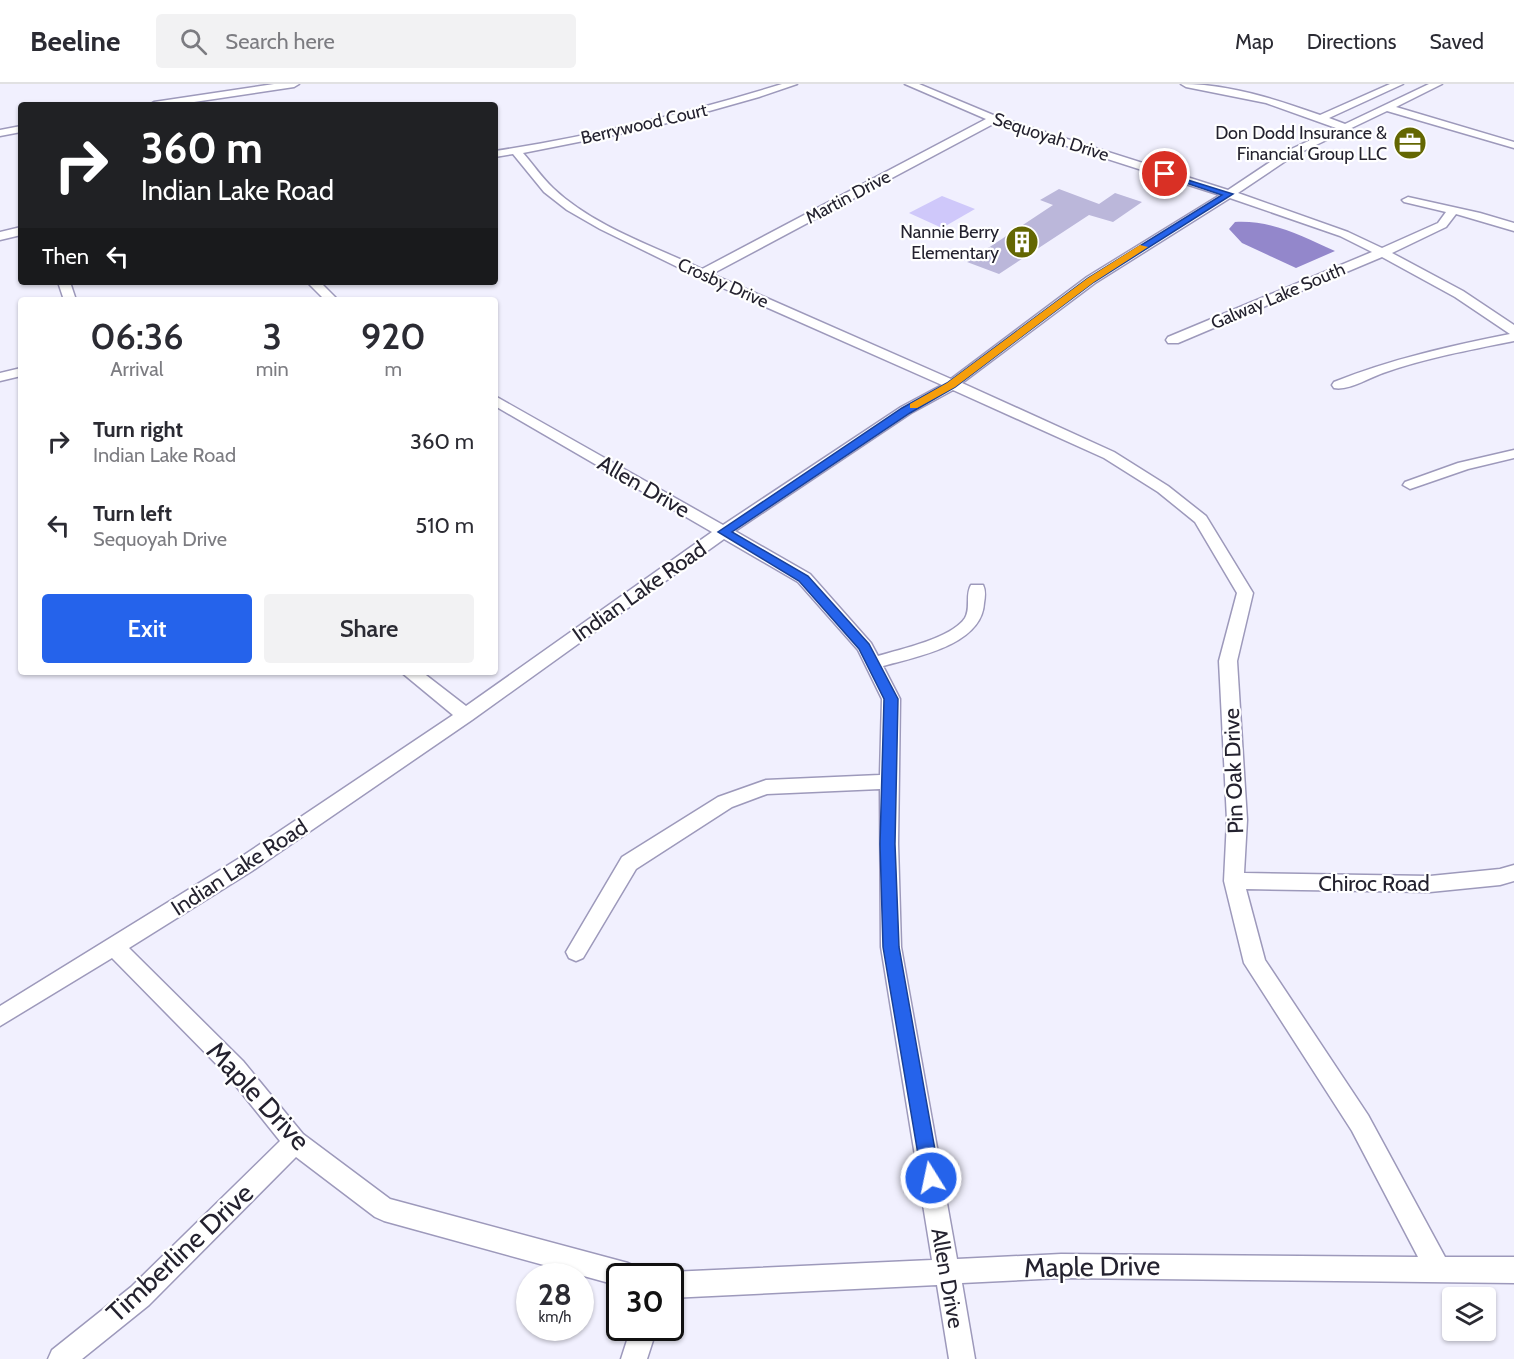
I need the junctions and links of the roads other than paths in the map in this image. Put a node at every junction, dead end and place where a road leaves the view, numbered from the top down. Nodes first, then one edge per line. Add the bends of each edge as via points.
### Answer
1 (294, 84) edge
2 (792, 84) edge
3 (910, 84) edge
4 (1186, 84) edge
5 (1399, 84) edge
6 (1437, 84) edge
7 (1424, 91) junction
8 (232, 94) junction
9 (175, 102) edge
10 (235, 102) edge
11 (1387, 108) junction
12 (1321, 118) junction
13 (994, 119) junction
14 (1347, 128) junction
15 (18, 130) edge
16 (0, 133) edge
17 (1514, 145) edge
18 (516, 151) junction
19 (498, 154) edge
20 (1229, 194) junction
21 (1408, 200) dead end
22 (1453, 210) junction
23 (1514, 226) edge
24 (18, 232) edge
25 (0, 236) edge
26 (1383, 252) junction
27 (702, 274) junction
28 (316, 285) edge
29 (329, 297) edge
30 (1514, 332) edge
31 (1514, 337) edge
32 (1173, 340) dead end
33 (18, 373) edge
34 (0, 377) edge
35 (951, 385) junction
36 (1339, 385) dead end
37 (498, 401) edge
38 (1514, 454) edge
39 (1410, 485) dead end
40 (723, 532) junction
41 (977, 589) dead end
42 (873, 663) junction
43 (414, 675) edge
44 (466, 715) junction
45 (889, 782) junction
46 (1514, 873) edge
47 (1234, 881) junction
48 (115, 947) junction
49 (576, 952) dead end
50 (0, 1017) edge
51 (295, 1142) junction
52 (1437, 1269) junction
53 (606, 1270) edge
54 (1514, 1270) edge
55 (948, 1271) junction
56 (684, 1284) edge
57 (640, 1341) edge
58 (61, 1359) edge
59 (634, 1359) edge
60 (962, 1359) edge

1 - 8 street
2 - 18 street, Berrywood Court via 686,116
3 - 13 street, Sequoyah Drive
4 - 12 street via 1268,100
5 - 7 street
5 - 12 street
6 - 7 street, Indian Lake Road
7 - 11 street, Indian Lake Road
8 - 9 street
8 - 10 street
11 - 14 street, Indian Lake Road
11 - 17 street
12 - 14 street
13 - 20 street, Sequoyah Drive
13 - 27 street, Martin Drive
14 - 20 street, Indian Lake Road via 1288,154
15 - 16 street
18 - 19 street, Berrywood Court
18 - 27 street, Crosby Drive via 548,190 571,208
20 - 26 street, Sequoyah Drive via 1344,234
20 - 35 street, Indian Lake Road via 1091,280
21 - 22 street
22 - 23 street
22 - 26 street, Galway Lake South via 1442,225
24 - 25 street
26 - 30 street, Sequoyah Drive via 1460,294
26 - 32 street, Galway Lake South
27 - 35 street, Crosby Drive
28 - 29 street
31 - 36 street via 1408,359
33 - 34 street
35 - 40 street, Indian Lake Road via 906,410
35 - 47 street, Pin Oak Drive via 1109,455 1162,489 1201,519 1245,593 1228,661 1237,820
37 - 40 street, Allen Drive
38 - 39 street via 1463,466
40 - 42 street, Allen Drive via 804,578 865,647
40 - 44 street, Indian Lake Road
41 - 42 street via 974,617 960,631
42 - 45 street, Allen Drive via 891,699
43 - 44 street
44 - 48 street, Indian Lake Road via 245,866
45 - 49 street via 766,787 725,802 629,864
45 - 55 street, Allen Drive via 891,947
46 - 47 street, Chiroc Road via 1430,884
47 - 52 street, Pin Oak Drive via 1255,963 1360,1123
48 - 50 street, Indian Lake Road
48 - 51 street, Maple Drive via 235,1068
51 - 53 street, Maple Drive via 384,1209
51 - 58 street, Timberline Drive via 140,1296
52 - 54 street, Maple Drive
52 - 55 street, Maple Drive via 1061,1266
55 - 56 street, Maple Drive
55 - 60 street, Allen Drive
57 - 59 street

